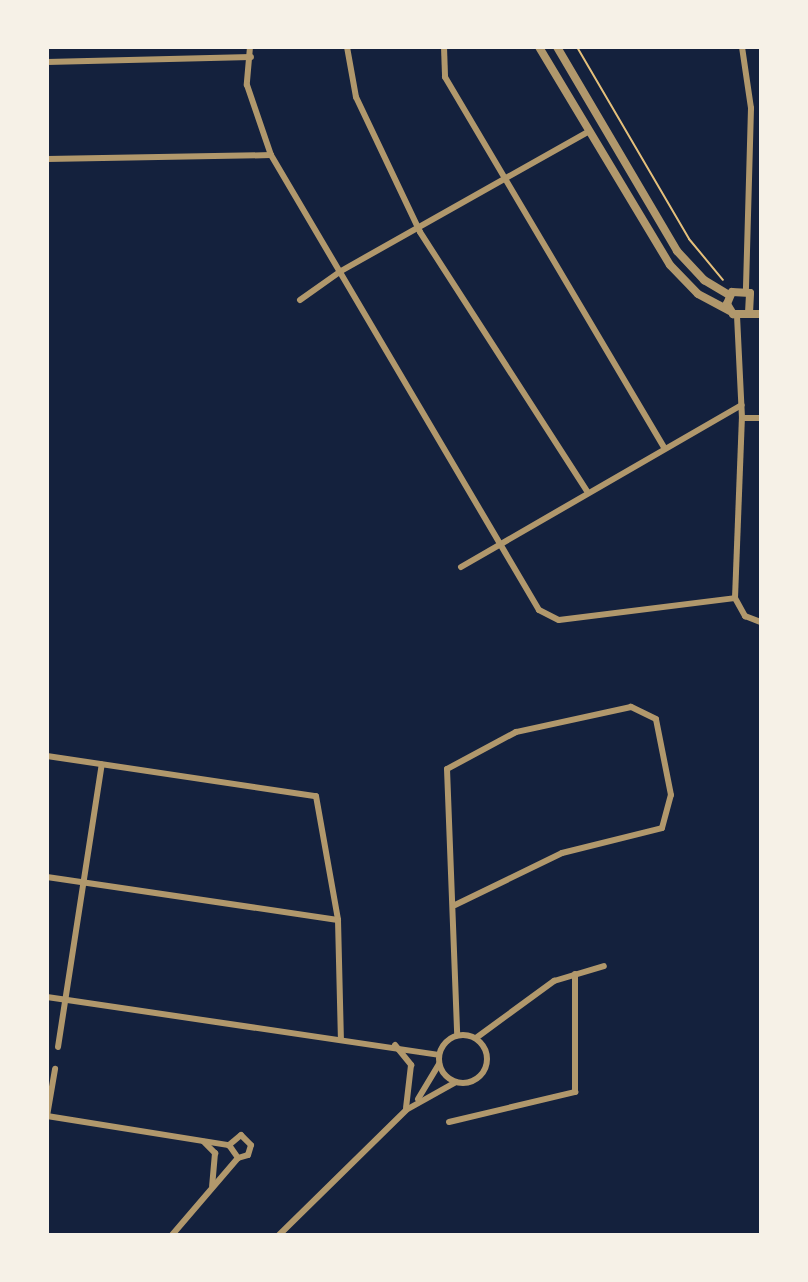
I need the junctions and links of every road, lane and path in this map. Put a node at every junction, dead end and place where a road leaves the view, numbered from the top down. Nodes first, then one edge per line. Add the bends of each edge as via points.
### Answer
1 (250, 47) edge
2 (347, 47) edge
3 (444, 47) edge
4 (539, 47) edge
5 (557, 47) edge
6 (577, 47) edge
7 (742, 47) edge
8 (251, 57) junction
9 (47, 62) edge
10 (751, 108) junction
11 (761, 108) edge
12 (589, 132) junction
13 (271, 155) junction
14 (47, 159) edge
15 (506, 181) junction
16 (752, 203) junction
17 (761, 203) edge
18 (420, 232) junction
19 (341, 271) junction
20 (746, 290) junction
21 (731, 293) junction
22 (300, 300) dead end
23 (757, 300) edge
24 (749, 313) junction
25 (733, 314) junction
26 (761, 314) edge
27 (742, 405) junction
28 (742, 418) junction
29 (761, 418) edge
30 (664, 447) junction
31 (587, 491) junction
32 (499, 540) junction
33 (461, 567) dead end
34 (736, 598) junction
35 (761, 622) edge
36 (47, 756) edge
37 (102, 765) junction
38 (47, 877) edge
39 (86, 883) junction
40 (455, 905) junction
41 (338, 920) junction
42 (604, 966) dead end
43 (575, 974) junction
44 (47, 997) edge
45 (66, 1000) junction
46 (457, 1035) junction
47 (476, 1038) junction
48 (341, 1039) junction
49 (394, 1044) junction
50 (58, 1047) dead end
51 (439, 1055) junction
52 (439, 1064) junction
53 (55, 1069) dead end
54 (456, 1082) junction
55 (417, 1100) junction
56 (405, 1110) junction
57 (47, 1116) edge
58 (449, 1122) dead end
59 (197, 1138) junction
60 (229, 1144) junction
61 (238, 1158) junction
62 (212, 1187) junction
63 (172, 1235) edge
64 (279, 1235) edge

1 - 8 street
2 - 18 street via 356,97
3 - 15 street via 445,77
4 - 12 street
5 - 21 street via 677,251 704,281
6 - 21 path via 689,239
7 - 10 street
8 - 9 street
8 - 13 street via 247,85
10 - 11 street
10 - 16 street
12 - 15 street
12 - 25 street via 670,265 698,294
13 - 14 street
13 - 19 street
15 - 18 street
15 - 30 street
16 - 17 street
16 - 20 street
18 - 19 street
18 - 31 street
19 - 22 street
19 - 32 street
20 - 21 street
20 - 23 street
21 - 25 street
23 - 24 street
24 - 25 street
24 - 26 street
25 - 27 street
27 - 28 street
27 - 30 street
28 - 29 street
28 - 34 street
30 - 31 street
31 - 32 street
32 - 33 street
32 - 34 street via 539,610 559,620
34 - 35 street via 745,616
36 - 37 street
37 - 39 street
37 - 41 street via 316,796
38 - 39 street
39 - 41 street
39 - 45 street
40 - 40 street via 562,853 662,828 671,795 660,733 645,709 516,732 447,769
40 - 46 street
41 - 48 street
42 - 43 street
43 - 47 street via 533,993
43 - 58 street via 575,1092
44 - 45 street
45 - 48 street
45 - 50 street
46 - 47 street
46 - 51 street
47 - 54 street via 486,1054 482,1073
48 - 49 street
49 - 51 street
49 - 56 street via 411,1065
51 - 52 street
52 - 54 street
52 - 55 street
53 - 57 street
54 - 55 street
55 - 56 street
56 - 64 street
57 - 59 street
59 - 60 street
59 - 62 street via 215,1153
60 - 61 street
60 - 61 street via 241,1135 250,1140 251,1151
61 - 62 street
62 - 63 street

